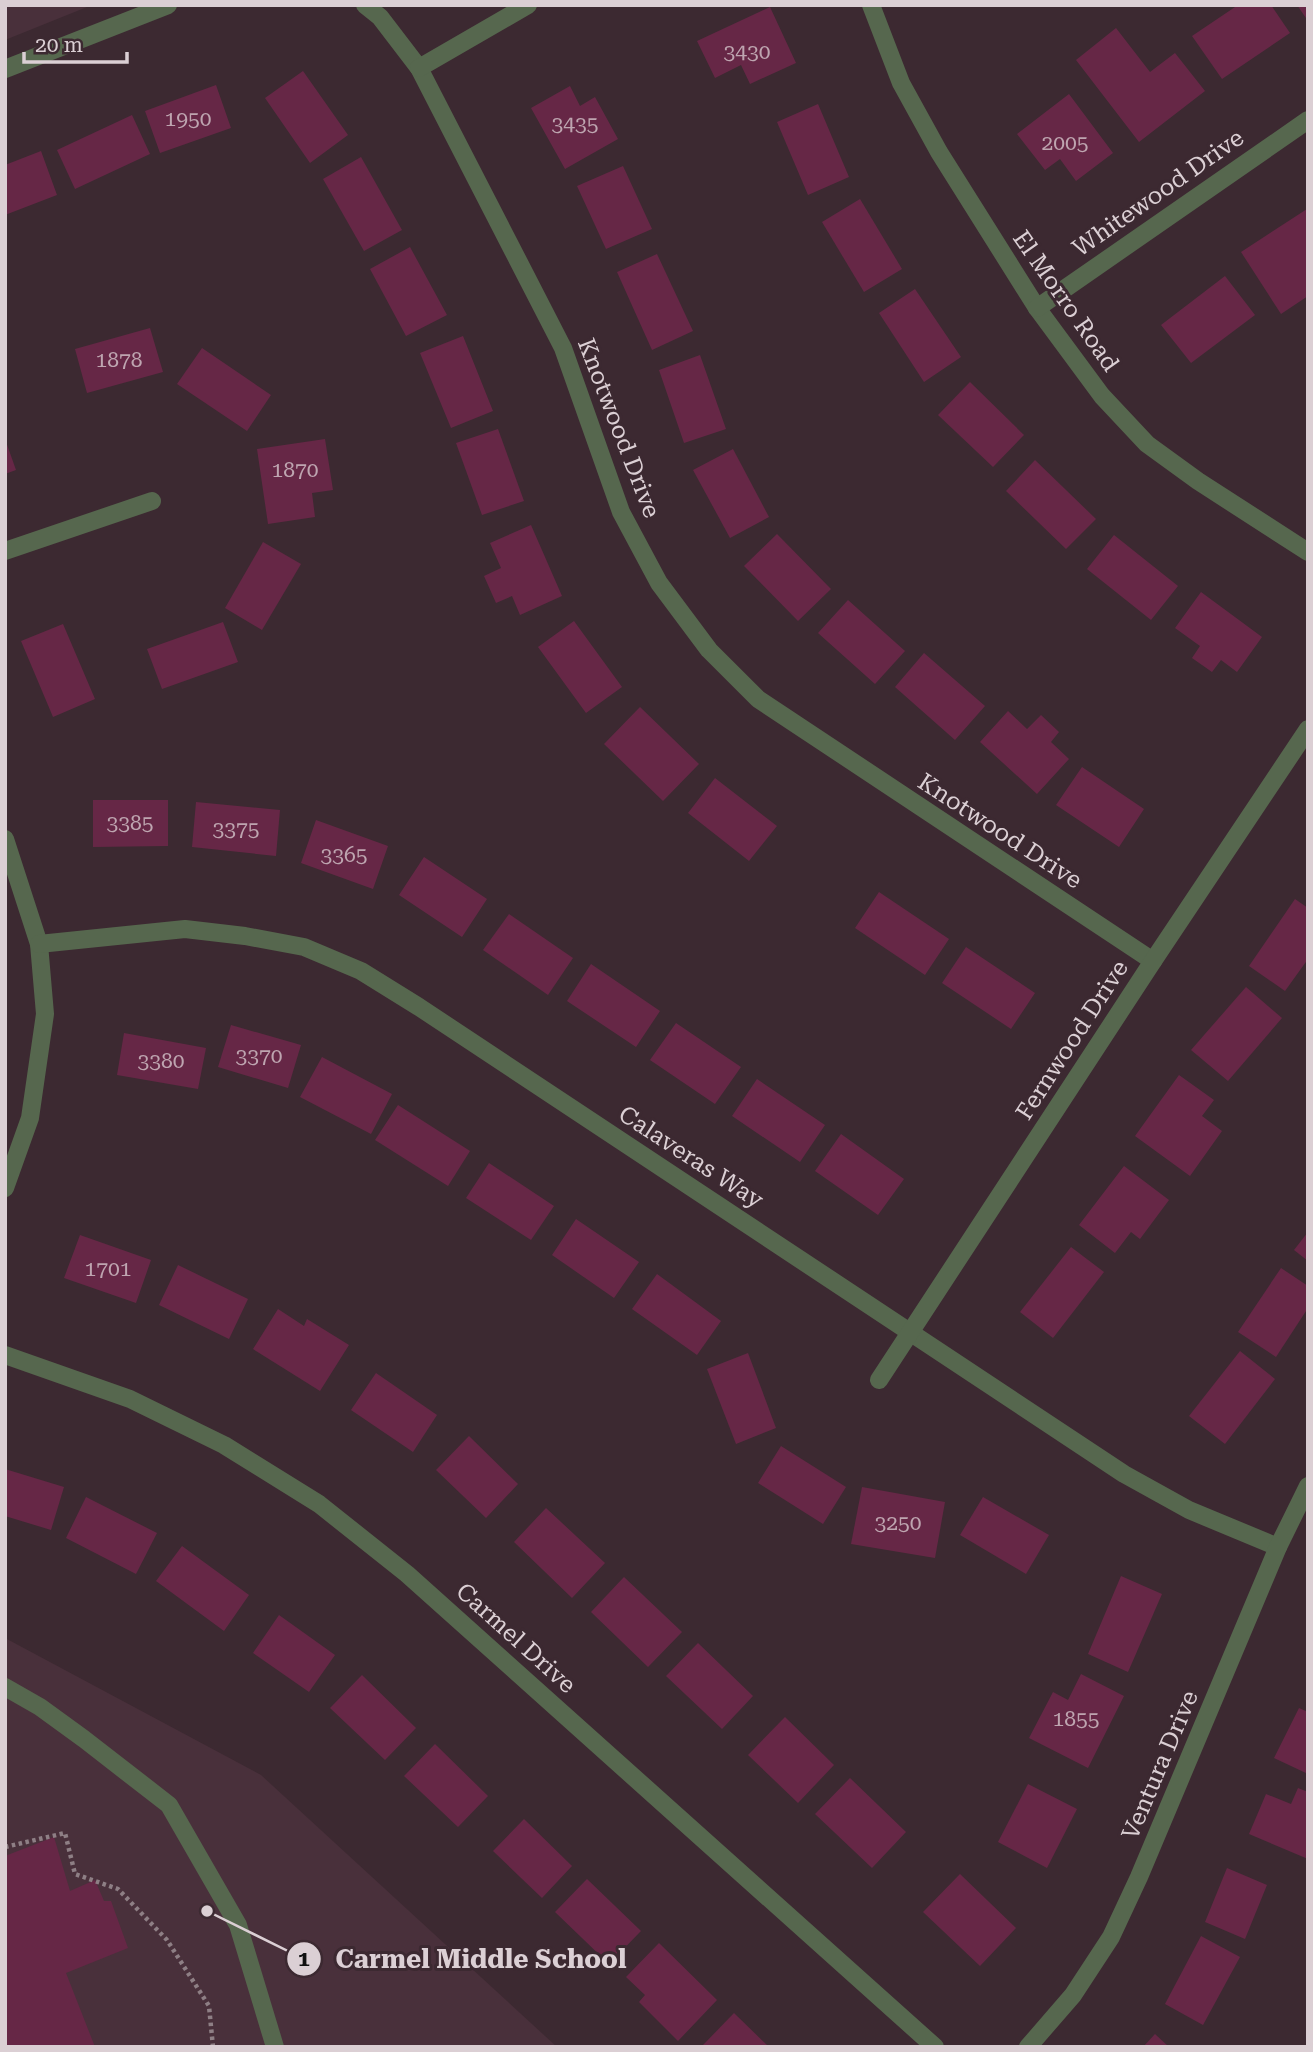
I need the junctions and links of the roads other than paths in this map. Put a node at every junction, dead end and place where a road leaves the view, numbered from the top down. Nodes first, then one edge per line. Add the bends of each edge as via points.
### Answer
1 (168, 5) edge
2 (365, 5) edge
3 (528, 5) edge
4 (871, 5) edge
5 (419, 68) junction
6 (5, 69) edge
7 (1308, 120) edge
8 (1037, 307) junction
9 (152, 501) dead end
10 (5, 551) edge
11 (1308, 552) edge
12 (1308, 729) edge
13 (5, 839) edge
14 (40, 944) junction
15 (1153, 961) junction
16 (5, 1188) edge
17 (910, 1331) junction
18 (5, 1355) edge
19 (879, 1380) dead end
20 (1308, 1486) edge
21 (1278, 1547) junction
22 (5, 1687) edge
23 (275, 2047) edge
24 (935, 2047) edge
25 (1028, 2047) edge

1 - 6 street
2 - 5 street, Knotwood Drive via 380,17
3 - 5 street
4 - 8 street, El Morro Road via 901,83
5 - 15 street, Knotwood Drive via 563,348 621,512 659,583 709,649 758,699
7 - 8 street, Whitewood Drive
8 - 11 street, El Morro Road via 1102,396 1147,444
9 - 10 street
12 - 15 street, Fernwood Drive
13 - 14 street
14 - 16 street via 45,1014 38,1070 30,1118
14 - 17 street, Calaveras Way via 185,929 304,947 361,971
15 - 17 street, Fernwood Drive
17 - 19 street, Fernwood Drive
17 - 21 street, Calaveras Way via 1124,1474 1189,1510
18 - 24 street, Carmel Drive via 142,1405 224,1445 319,1504 407,1574
20 - 21 street, Ventura Drive
21 - 25 street, Ventura Drive via 1111,1937 1073,1995
22 - 23 street via 40,1707 169,1805 239,1925

